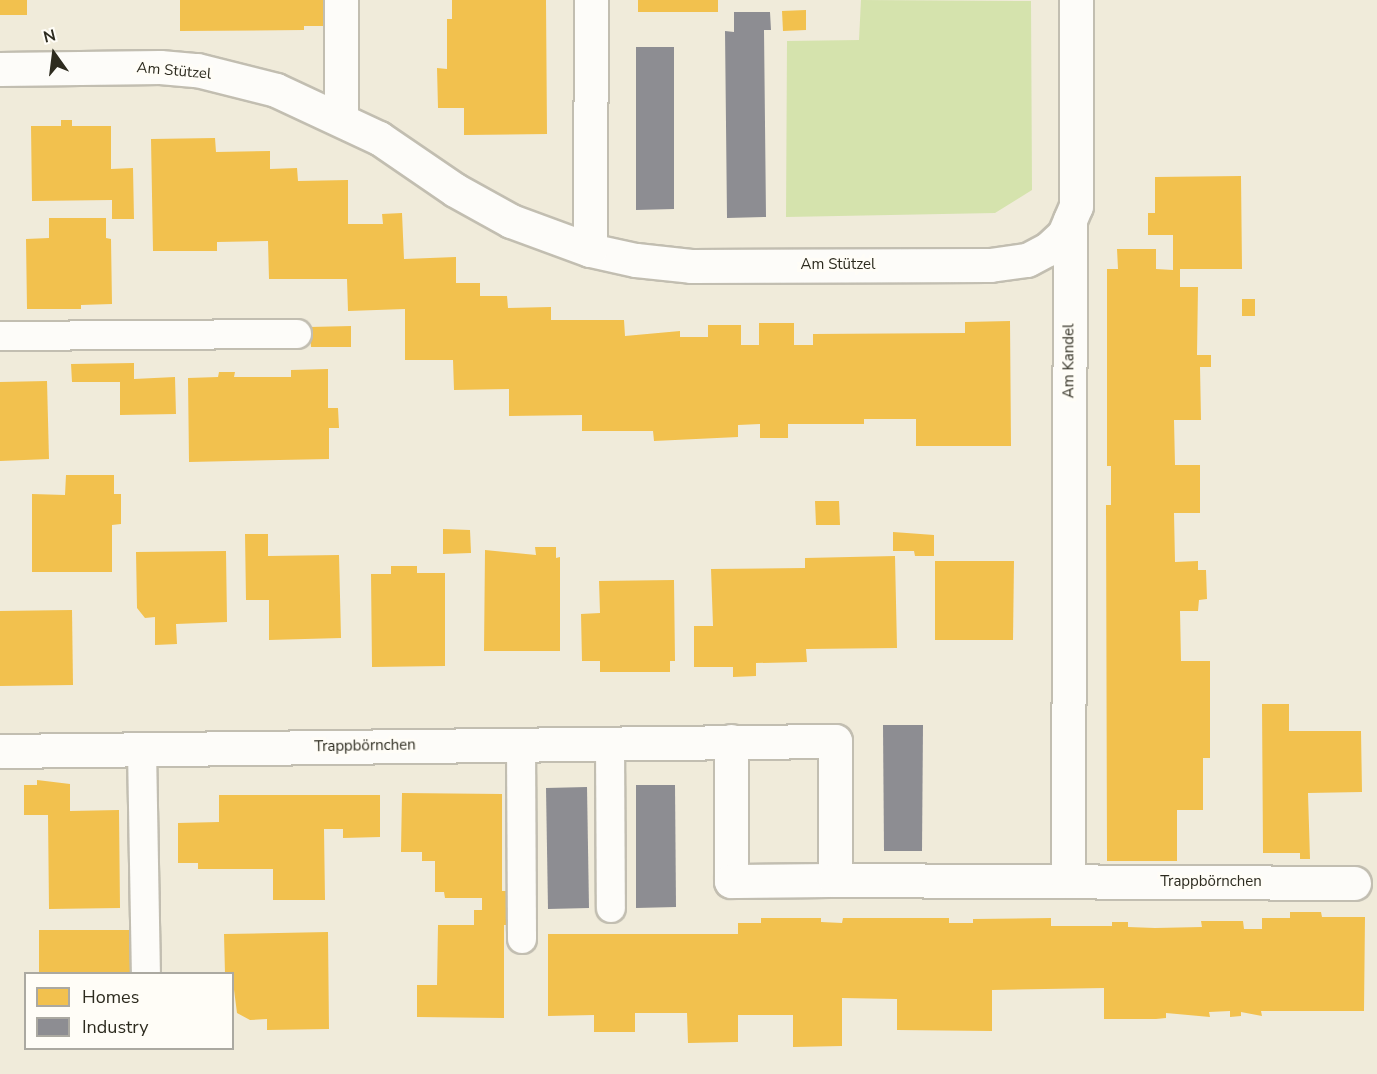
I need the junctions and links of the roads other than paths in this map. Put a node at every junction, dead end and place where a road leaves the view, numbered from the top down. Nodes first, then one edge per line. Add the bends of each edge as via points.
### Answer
1 (341, 0) edge
2 (591, 0) edge
3 (1076, 0) edge
4 (0, 69) edge
5 (341, 118) junction
6 (1070, 220) junction
7 (590, 250) junction
8 (297, 334) dead end
9 (0, 336) edge
10 (731, 741) junction
11 (610, 743) junction
12 (521, 744) junction
13 (142, 749) junction
14 (0, 751) edge
15 (835, 880) junction
16 (1068, 881) junction
17 (1354, 883) dead end
18 (611, 908) dead end
19 (522, 939) dead end
20 (146, 972) edge

1 - 5 street
2 - 7 street
3 - 6 street, Am Kandel via 1077,187
4 - 5 street, Am Stützel via 197,70 276,90
5 - 7 street, Am Stützel via 511,221
6 - 7 street, Am Stützel via 1064,234 1040,254 990,265 691,266
6 - 16 street, Am Kandel
8 - 9 lane
10 - 11 street, Trappbörnchen
10 - 15 street, Trappbörnchen via 835,741
10 - 15 street, Trappbörnchen via 731,881
11 - 12 street, Trappbörnchen
11 - 18 lane
12 - 13 street, Trappbörnchen
12 - 19 lane
13 - 14 street, Trappbörnchen
13 - 20 lane
15 - 16 street, Trappbörnchen
16 - 17 street, Trappbörnchen

